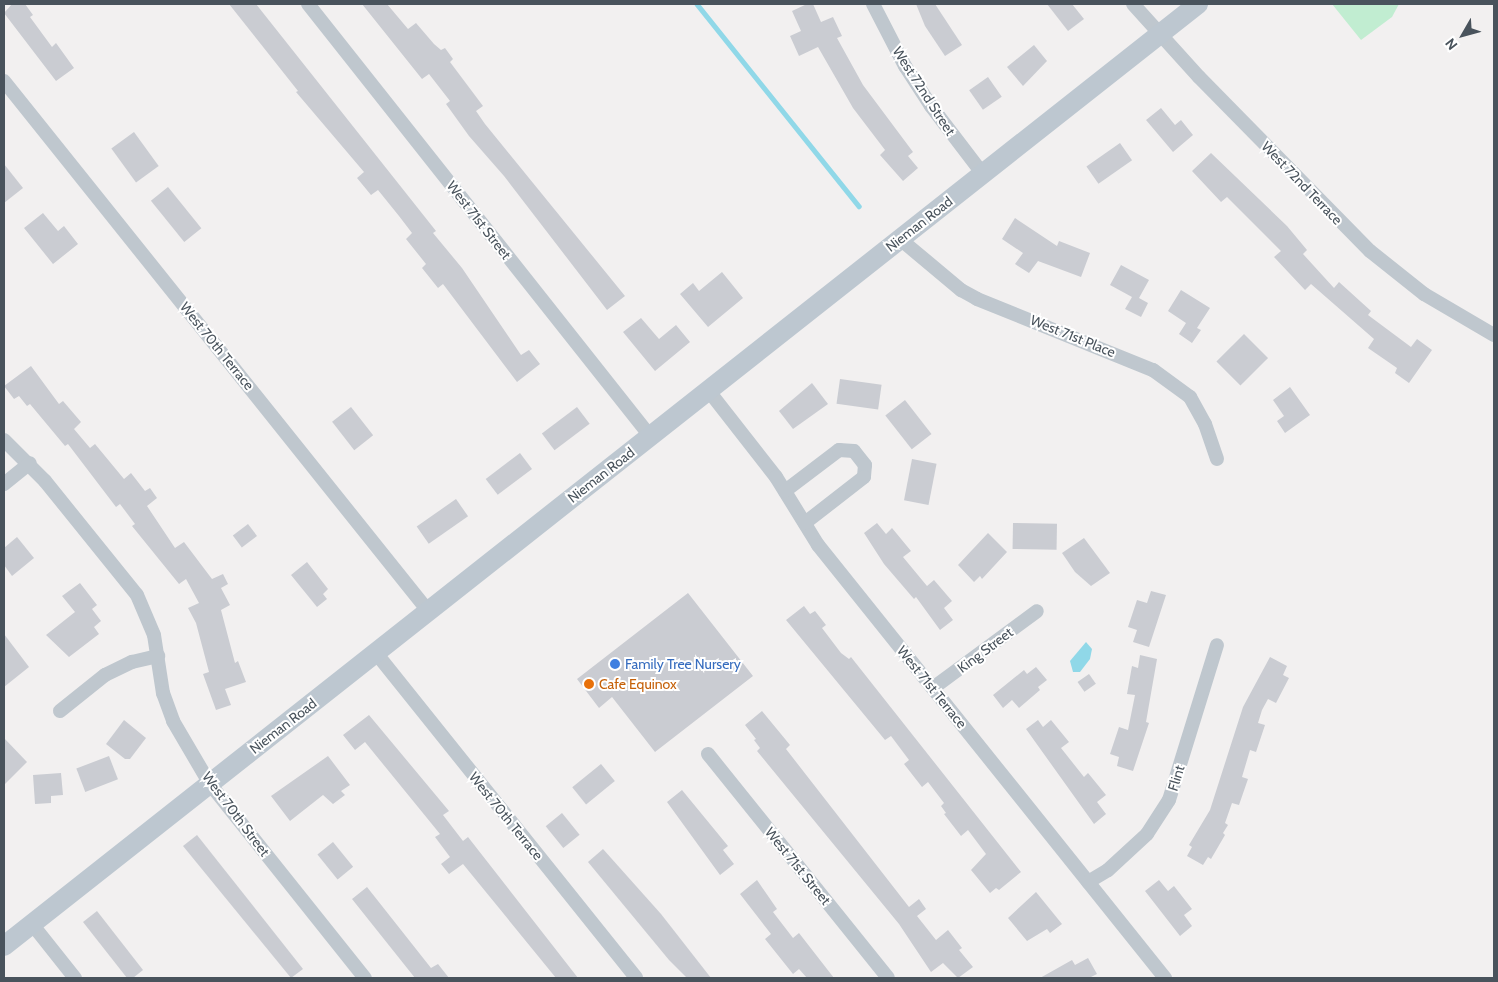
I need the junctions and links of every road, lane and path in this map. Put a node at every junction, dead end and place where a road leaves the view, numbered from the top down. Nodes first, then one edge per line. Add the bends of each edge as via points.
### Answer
1 (308, 4) edge
2 (873, 4) edge
3 (1133, 4) edge
4 (1198, 4) edge
5 (1160, 34) junction
6 (4, 81) edge
7 (982, 173) junction
8 (900, 239) junction
9 (1494, 335) edge
10 (708, 390) junction
11 (650, 436) junction
12 (4, 440) edge
13 (1217, 459) dead end
14 (30, 463) junction
15 (4, 484) edge
16 (785, 491) junction
17 (804, 522) junction
18 (1037, 611) dead end
19 (429, 612) junction
20 (1217, 645) dead end
21 (376, 653) junction
22 (158, 656) junction
23 (933, 688) junction
24 (60, 711) dead end
25 (708, 754) dead end
26 (210, 784) junction
27 (1088, 882) junction
28 (32, 924) junction
29 (4, 946) edge
30 (75, 978) edge
31 (366, 978) edge
32 (636, 978) edge
33 (888, 978) edge
34 (1165, 978) edge

1 - 11 street, West 71st Street
2 - 7 street, West 72nd Street via 915,82
3 - 5 street, West 72nd Terrace
4 - 5 main road, Nieman Road
5 - 7 main road, Nieman Road
5 - 9 street, West 72nd Terrace via 1370,251 1424,294
6 - 19 street, West 70th Terrace
7 - 8 main road, Nieman Road
8 - 10 main road, Nieman Road
8 - 13 street, West 71st Place via 961,290 978,299 1153,370 1190,397 1205,424
10 - 11 main road, Nieman Road
10 - 16 street, West 71st Terrace
11 - 19 main road, Nieman Road
12 - 14 street, West 70th Street
14 - 15 street
14 - 22 street, West 70th Street via 137,595 150,621
16 - 17 street, West 71st Terrace
16 - 17 street via 840,450 854,451 865,465 864,476
17 - 23 street, West 71st Terrace
18 - 23 street, King Street
19 - 21 main road, Nieman Road
20 - 27 street, Flint via 1169,800 1136,845 1108,870
21 - 26 main road, Nieman Road
21 - 32 street, West 70th Terrace
22 - 24 street via 132,662 105,675
22 - 26 street, West 70th Street via 163,693 174,721
23 - 27 street, West 71st Terrace
25 - 33 street, West 71st Street
26 - 28 main road, Nieman Road
26 - 31 street, West 70th Street
27 - 34 street, West 71st Terrace
28 - 29 main road, Nieman Road
28 - 30 street

